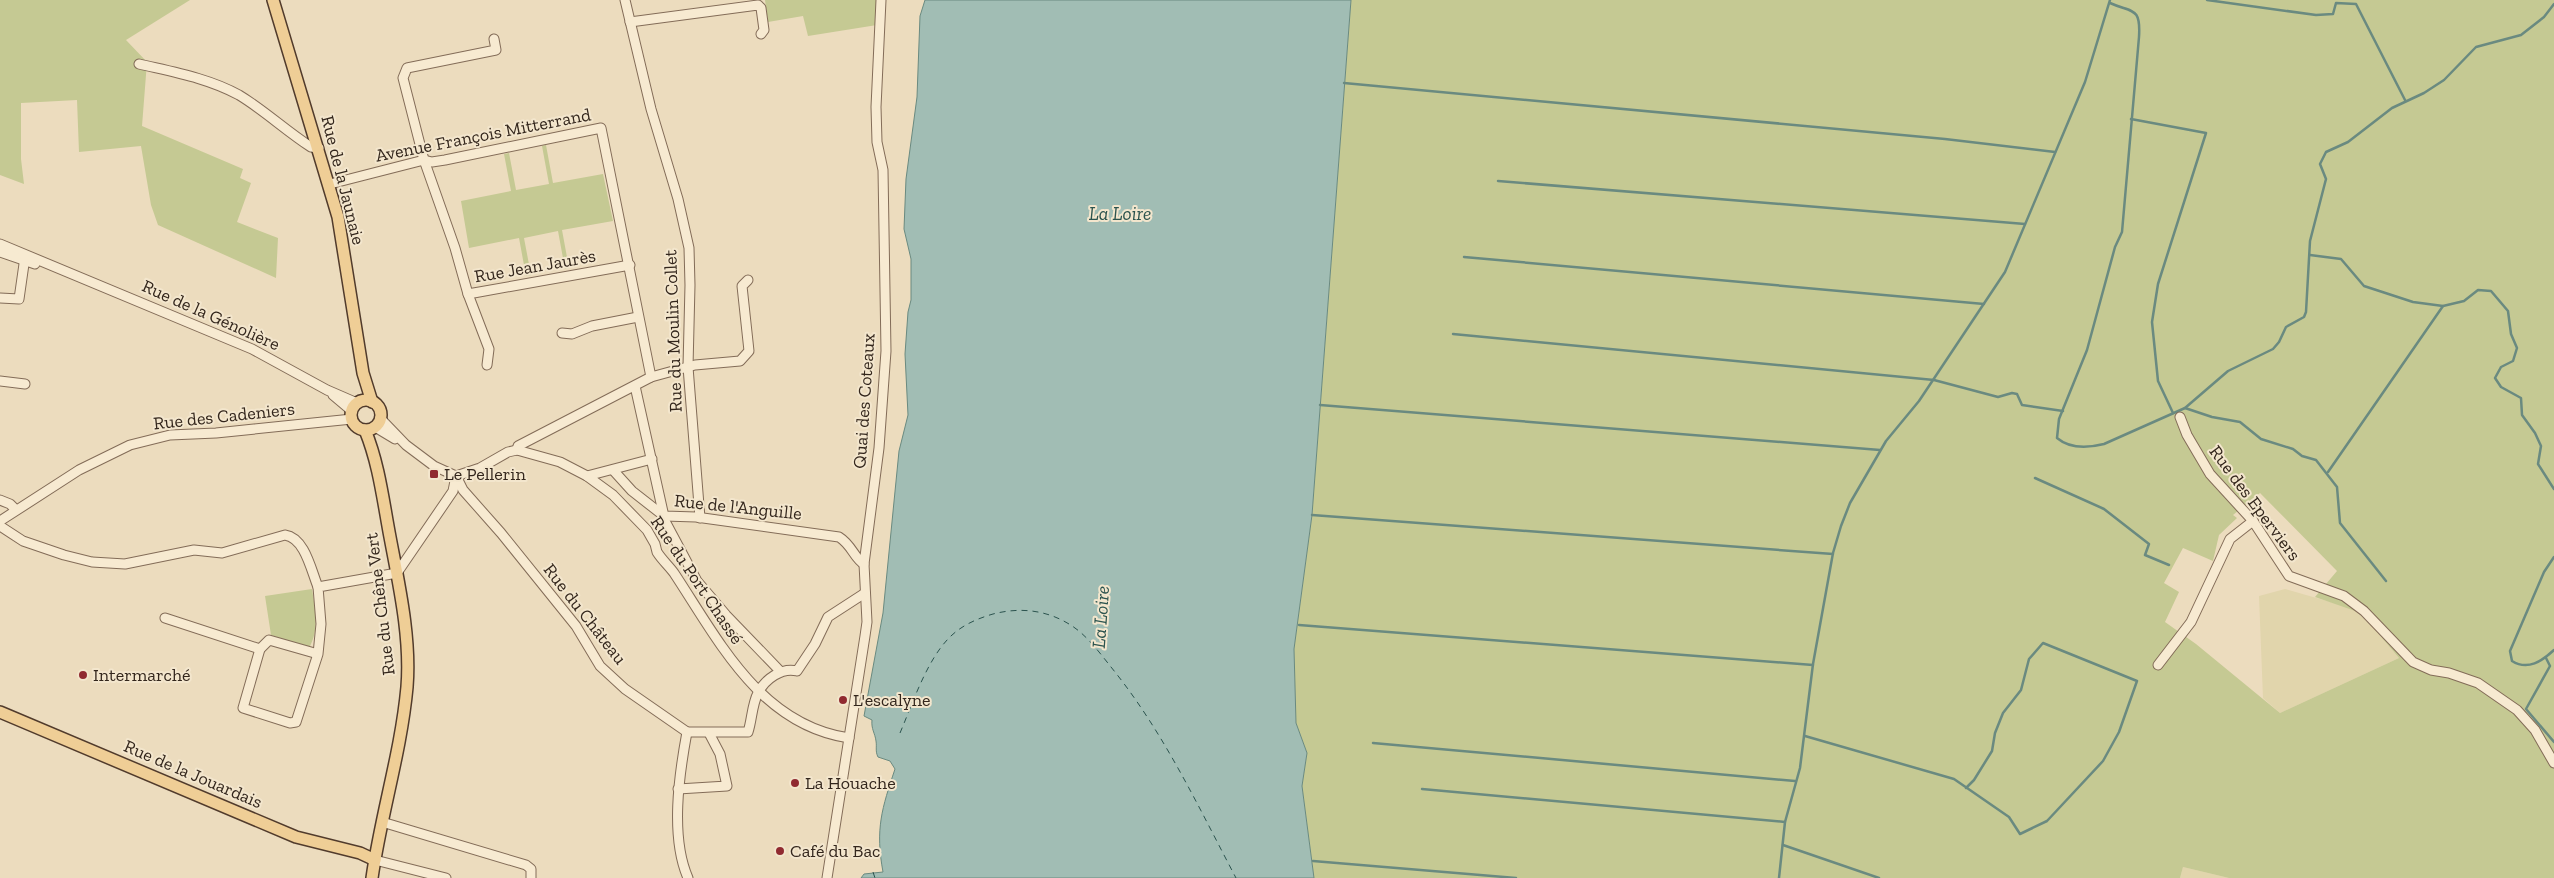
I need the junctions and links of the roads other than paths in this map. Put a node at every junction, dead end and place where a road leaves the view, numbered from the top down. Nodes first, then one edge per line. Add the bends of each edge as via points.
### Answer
1 (273, 0) edge
2 (625, 0) edge
3 (881, 0) edge
4 (742, 3) edge
5 (630, 22) junction
6 (761, 34) dead end
7 (494, 39) dead end
8 (139, 64) dead end
9 (319, 148) junction
10 (424, 160) junction
11 (330, 184) junction
12 (0, 244) edge
13 (0, 252) edge
14 (25, 258) junction
15 (630, 265) junction
16 (748, 280) dead end
17 (468, 294) junction
18 (0, 298) edge
19 (638, 317) junction
20 (562, 333) dead end
21 (488, 365) dead end
22 (688, 367) junction
23 (650, 377) junction
24 (0, 381) edge
25 (25, 384) dead end
26 (634, 386) junction
27 (359, 407) junction
28 (2180, 418) dead end
29 (373, 426) junction
30 (517, 450) junction
31 (652, 459) junction
32 (613, 470) junction
33 (456, 476) junction
34 (587, 476) junction
35 (0, 500) edge
36 (15, 509) junction
37 (664, 516) junction
38 (700, 518) junction
39 (0, 521) edge
40 (2253, 521) junction
41 (0, 526) edge
42 (864, 564) junction
43 (397, 573) junction
44 (318, 587) junction
45 (865, 593) junction
46 (165, 618) dead end
47 (260, 649) junction
48 (318, 654) junction
49 (2158, 665) dead end
50 (784, 670) junction
51 (758, 692) junction
52 (0, 712) edge
53 (687, 732) junction
54 (709, 733) junction
55 (849, 738) junction
56 (2554, 763) edge
57 (678, 789) junction
58 (382, 822) junction
59 (375, 860) junction
60 (372, 878) edge
61 (446, 878) edge
62 (531, 878) edge
63 (688, 878) edge
64 (827, 878) edge

1 - 9 main road, Rue de la Jaunaie
2 - 5 street, Rue du Moulin Collet
3 - 42 street, Quai des Coteaux via 877,142 883,170 886,351
4 - 5 street
4 - 6 street via 760,8 764,30
5 - 22 street, Rue du Moulin Collet via 689,248
7 - 10 street, Rue Jean Jaurès via 496,50 407,68 404,72
8 - 9 street via 222,87 240,96 311,148
9 - 11 main road, Rue de la Jaunaie
10 - 11 street, Avenue François Mitterrand
10 - 15 street, Avenue François Mitterrand via 445,160 601,128
10 - 17 street, Rue Jean Jaurès
11 - 27 main road, Rue de la Jaunaie via 363,372
12 - 14 street, Rue de la Génolière
13 - 14 street, Rue de la Génolière
14 - 18 street via 19,299
14 - 27 street, Rue de la Génolière via 79,276 252,348
15 - 17 street, Rue Jean Jaurès
15 - 19 street, Avenue François Mitterrand
16 - 22 street via 742,286 749,350 746,357 740,361
17 - 21 street via 489,349
19 - 20 street via 592,326 572,334
19 - 23 street, Avenue François Mitterrand
22 - 23 street
22 - 38 street, Rue du Moulin Collet
23 - 26 street
24 - 25 street
26 - 30 street via 518,446
26 - 31 street
27 - 29 main road via 356,426
27 - 29 main road, Rue de la Jaunaie via 378,407
27 - 36 street, Rue des Cadeniers via 150,439 130,445 79,470
28 - 40 street, Rue des Eperviers via 2210,474
29 - 33 street via 434,466
29 - 43 main road, Rue du Chêne Vert via 376,462
30 - 33 street
30 - 34 street, Rue du Port Chassé via 560,462
31 - 32 street
31 - 37 street
32 - 34 street
32 - 37 street, Rue de l'Anguille via 632,491
33 - 43 street via 453,491
33 - 53 street, Rue du Château via 462,490 576,626 600,666 625,689
34 - 51 street, Rue du Port Chassé via 614,495 647,530 657,552 719,644
35 - 36 street
36 - 39 street, Rue des Cadeniers
37 - 38 street, Rue de l'Anguille
37 - 50 street via 697,581 726,615
38 - 42 street, Rue de l'Anguille via 839,537 848,542
40 - 49 street via 2230,539 2191,622
40 - 56 street, Rue des Eperviers via 2288,576 2344,596 2364,610 2413,662 2478,684 2517,710 2535,730
41 - 44 street via 23,541 64,555 92,562 125,564 194,550 222,553 285,535 292,536 299,542
42 - 45 street, Quai des Coteaux
43 - 44 street
43 - 58 main road, Rue du Chêne Vert via 406,643 407,688
44 - 48 street via 322,624
45 - 50 street via 828,617 797,671
45 - 55 street, Quai des Coteaux via 867,622
46 - 47 street
47 - 48 street via 269,640
47 - 48 street via 243,708 290,723 296,722
50 - 51 street
51 - 54 street via 748,732
51 - 55 street, Rue du Port Chassé via 824,735
52 - 59 main road, Rue de la Jouardais via 296,837 360,853
53 - 54 street
53 - 57 street
54 - 57 street via 720,754 727,786
55 - 64 street, Quai des Coteaux
57 - 63 street via 679,833
58 - 59 main road, Rue du Chêne Vert
58 - 62 street via 526,866 531,869
59 - 60 main road, Rue du Chêne Vert
59 - 61 street

